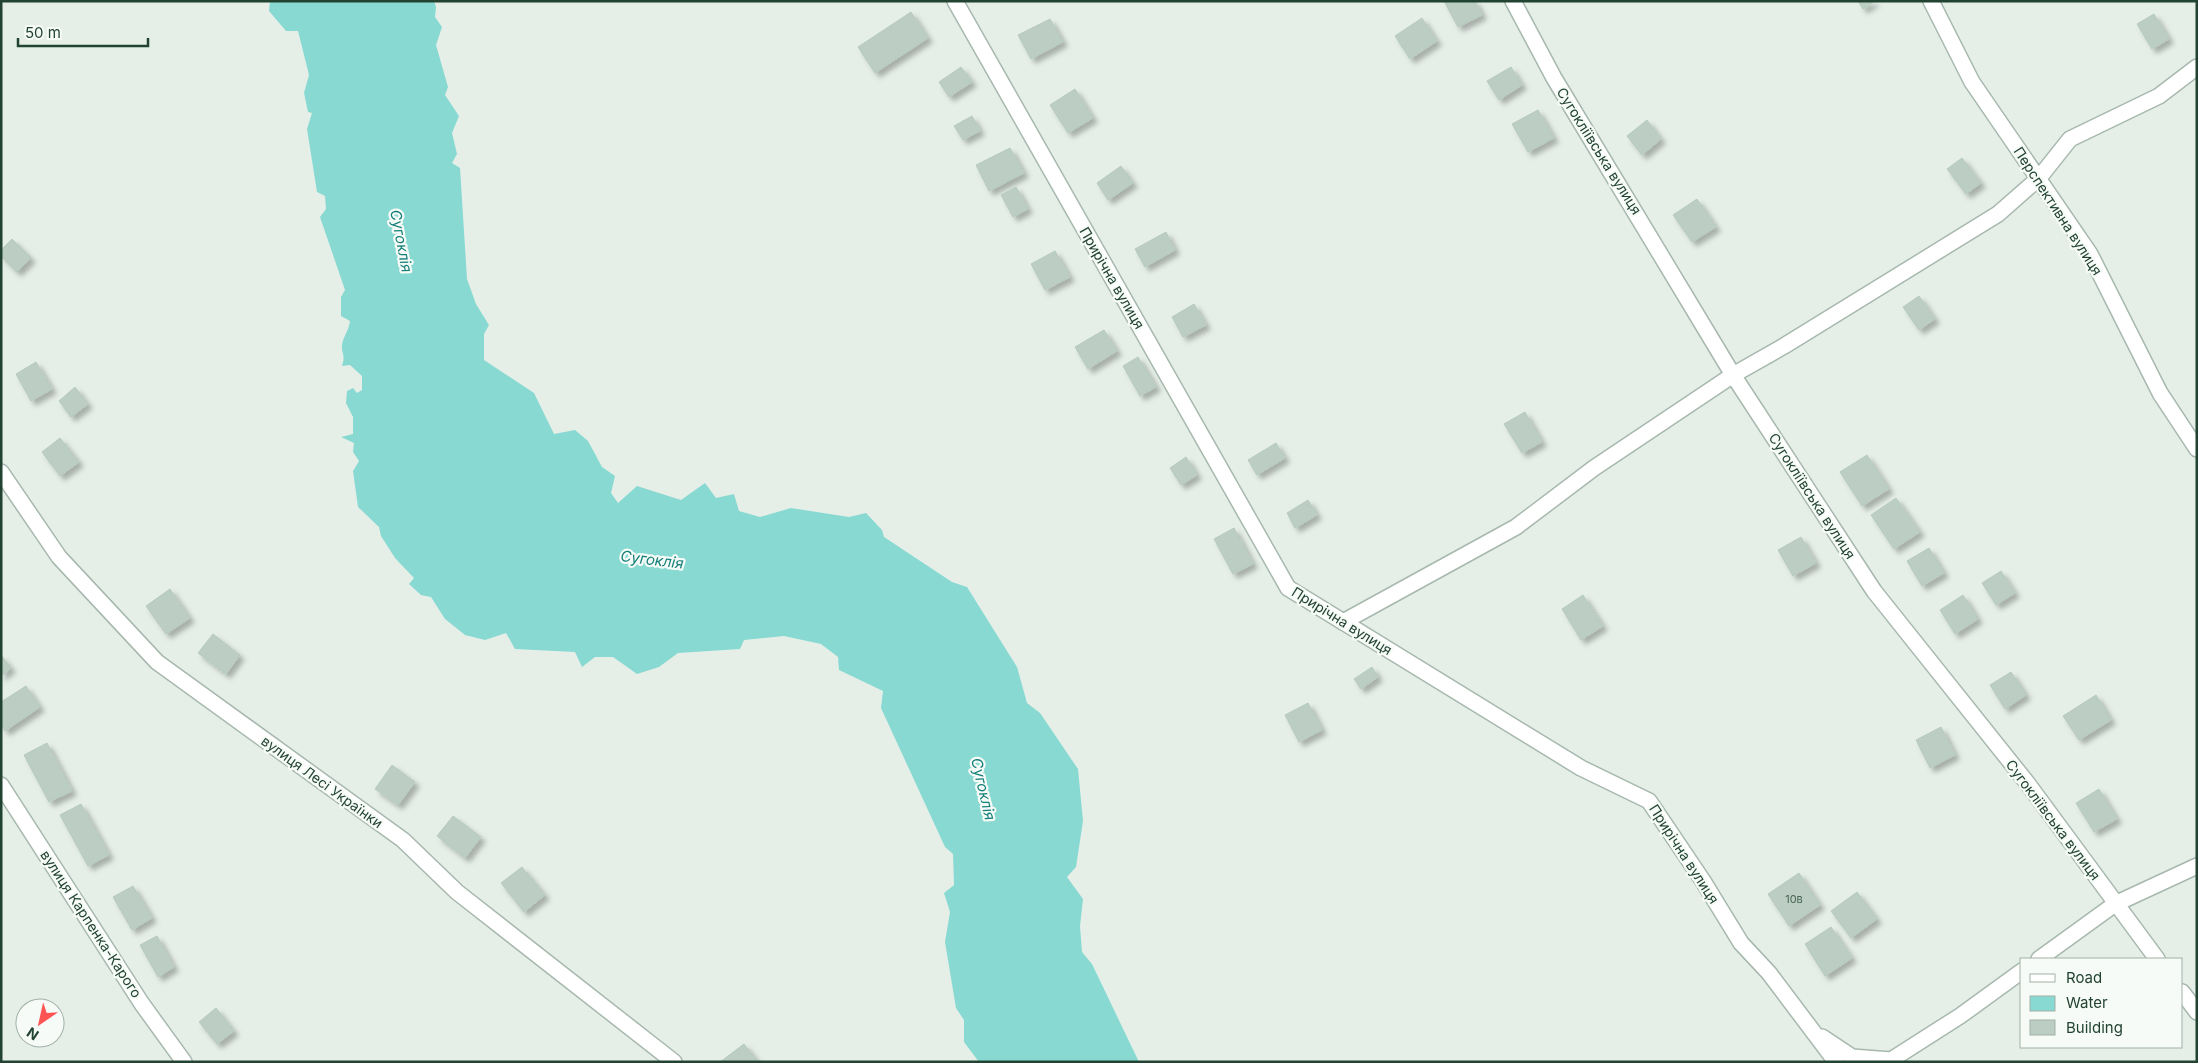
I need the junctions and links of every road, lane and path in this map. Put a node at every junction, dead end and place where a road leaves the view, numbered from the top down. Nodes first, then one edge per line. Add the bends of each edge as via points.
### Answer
1 (955, 1) edge
2 (1513, 1) edge
3 (1931, 1) edge
4 (2197, 67) edge
5 (2038, 178) junction
6 (1734, 375) junction
7 (2197, 449) edge
8 (1, 472) edge
9 (1344, 622) junction
10 (1, 785) edge
11 (2197, 866) edge
12 (2115, 904) junction
13 (2039, 958) edge
14 (2156, 958) edge
15 (2020, 972) edge
16 (2183, 993) edge
17 (2197, 1012) edge
18 (1814, 1032) junction
19 (184, 1062) edge
20 (674, 1062) edge
21 (1836, 1062) edge

1 - 9 street, Прирічна вулиця via 1288,588
2 - 6 street, Сугокліївська вулиця via 1554,78
3 - 5 street, Перспективна вулиця via 1972,82
4 - 5 street via 2159,96 2070,139
5 - 6 street via 1998,214
5 - 7 street, Перспективна вулиця via 2090,254 2160,393
6 - 9 street via 1594,468 1516,526
6 - 12 street, Сугокліївська вулиця via 1874,591 2028,784
8 - 20 street, вулиця Лесі Українки via 59,557 157,662 403,840 457,892
9 - 18 street, Прирічна вулиця via 1581,768 1649,801 1703,880 1741,944 1769,973
10 - 19 street, вулиця Карпенка-Карого via 142,1004
11 - 12 street
12 - 13 street
12 - 14 street, Сугокліївська вулиця
15 - 18 street via 1891,1060 1852,1057
16 - 17 street
18 - 21 street, Прирічна вулиця

